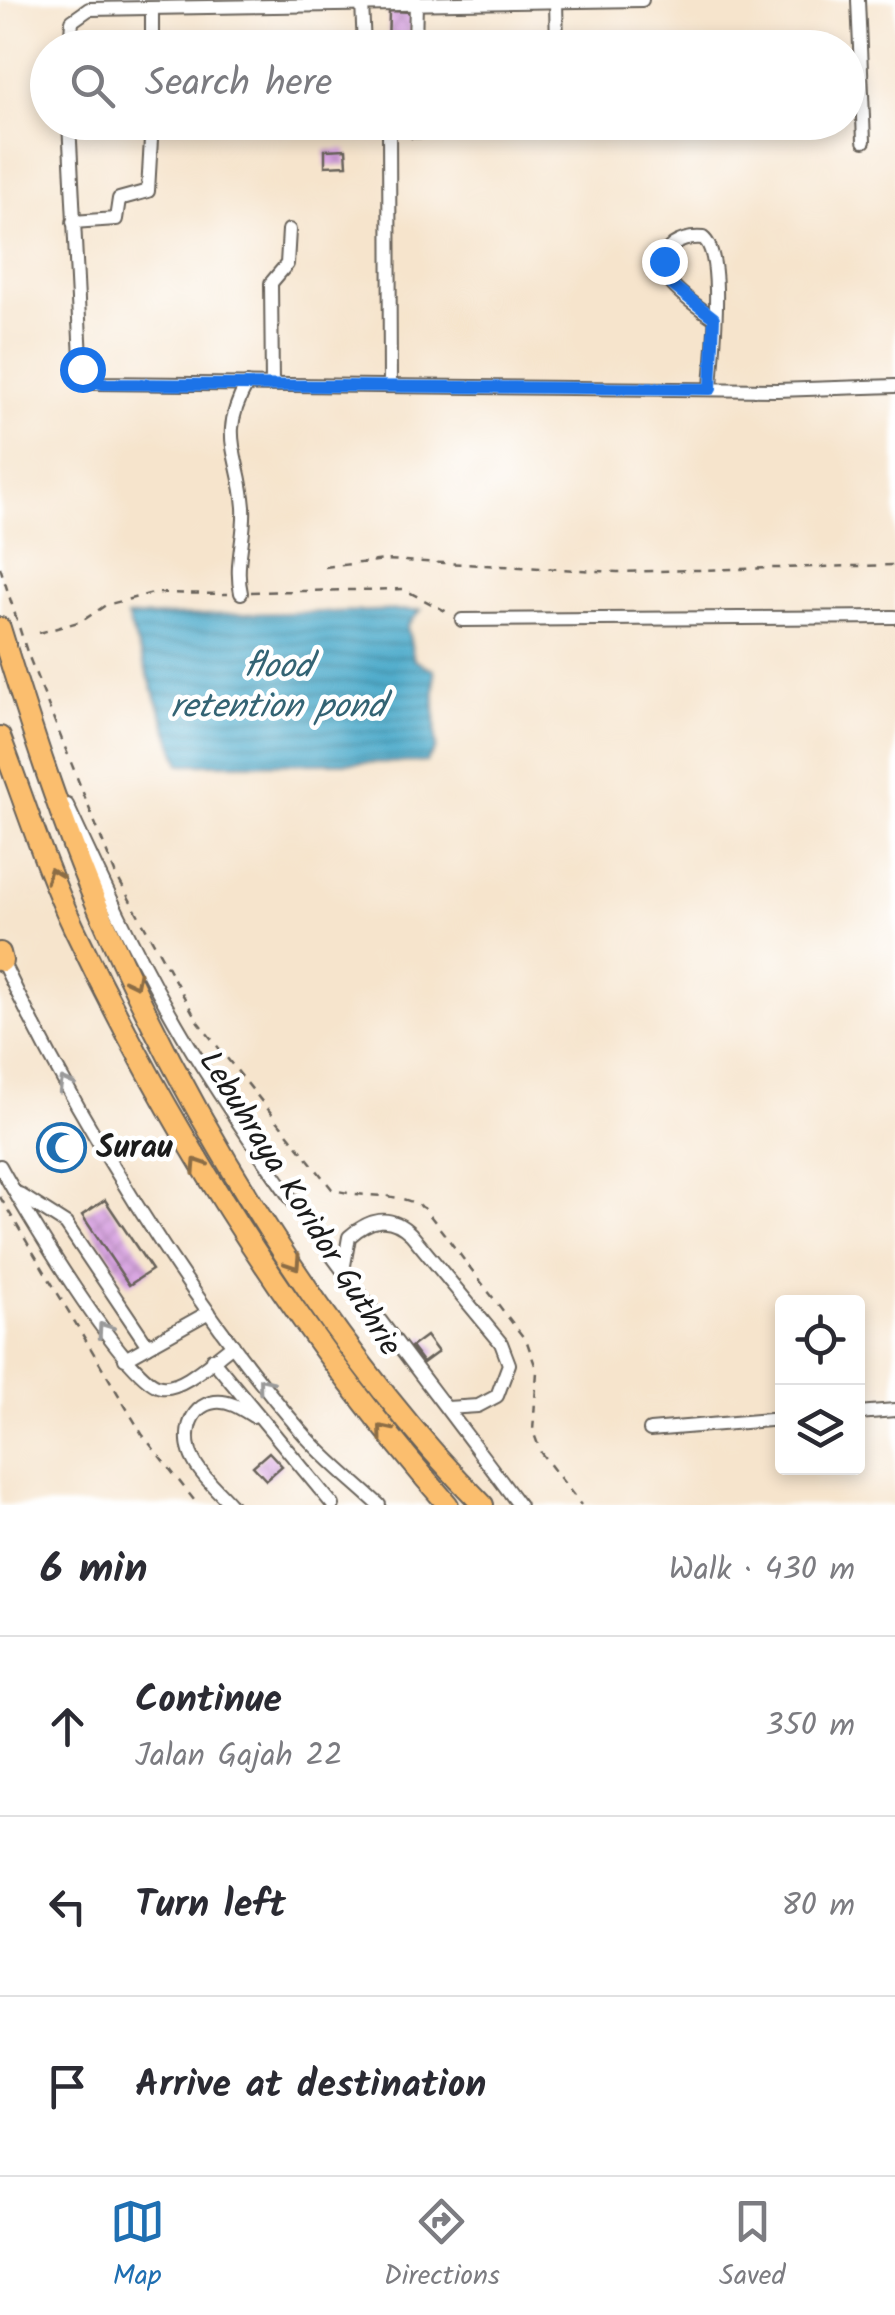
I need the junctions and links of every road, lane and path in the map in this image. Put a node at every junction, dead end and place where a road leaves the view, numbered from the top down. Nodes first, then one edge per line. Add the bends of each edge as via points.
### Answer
1 (488, 0) edge
2 (642, 0) edge
3 (858, 0) edge
4 (416, 1) edge
5 (556, 1) edge
6 (264, 2) edge
7 (371, 2) edge
8 (195, 3) edge
9 (152, 8) junction
10 (71, 30) edge
11 (152, 30) edge
12 (367, 30) edge
13 (416, 30) edge
14 (557, 30) edge
15 (859, 30) edge
16 (70, 140) edge
17 (151, 140) edge
18 (389, 140) edge
19 (72, 222) junction
20 (288, 230) dead end
21 (714, 318) junction
22 (272, 384) junction
23 (236, 385) junction
24 (390, 386) junction
25 (895, 386) edge
26 (711, 389) junction
27 (895, 565) edge
28 (0, 567) edge
29 (326, 567) dead end
30 (242, 593) dead end
31 (895, 617) edge
32 (462, 620) dead end
33 (0, 628) edge
34 (29, 721) junction
35 (0, 737) edge
36 (1, 960) edge
37 (0, 1166) edge
38 (14, 1191) junction
39 (0, 1197) edge
40 (343, 1271) junction
41 (210, 1312) junction
42 (148, 1346) junction
43 (232, 1346) junction
44 (125, 1358) junction
45 (212, 1359) junction
46 (448, 1408) junction
47 (895, 1410) edge
48 (865, 1412) edge
49 (257, 1418) junction
50 (775, 1420) edge
51 (650, 1430) dead end
52 (198, 1505) edge
53 (231, 1505) edge
54 (333, 1505) edge
55 (379, 1505) edge
56 (448, 1505) edge
57 (483, 1505) edge
58 (519, 1505) edge
59 (581, 1505) edge

1 - 4 street
1 - 5 street
2 - 5 street
3 - 15 street
4 - 7 street
4 - 13 street
5 - 14 street
6 - 7 street
6 - 8 street
7 - 12 street
8 - 9 street
9 - 10 street via 81,12
9 - 11 street
16 - 19 street
17 - 19 street via 148,191 119,199 116,219
18 - 24 street
19 - 23 street via 86,378 103,384
20 - 22 street via 287,264 271,283
21 - 21 street via 711,244 694,237 677,242 664,261 667,281
21 - 26 street
22 - 23 street
22 - 24 street
23 - 30 street via 229,424 244,506 236,571
24 - 26 street
25 - 26 street
27 - 29 path via 635,572 386,560
28 - 59 path via 116,873 198,1022 332,1188 410,1199 425,1209 527,1342 537,1371 533,1431 541,1454
31 - 32 street
33 - 34 highway, Lebuhraya Koridor Guthrie
34 - 40 street via 112,903 201,1066
34 -> 57 highway, Lebuhraya Koridor Guthrie via 101,916 203,1119 388,1402
56 -> 35 highway, Lebuhraya Koridor Guthrie via 377,1423 275,1284 184,1143 72,925
41 -> 36 street via 67,1090
37 - 38 street
38 - 42 street via 66,1224
44 -> 38 street
39 - 52 path via 142,1434
40 - 46 street
40 - 46 street via 349,1237 369,1222 395,1222 501,1343 508,1364 496,1396 478,1406
41 - 42 street
41 - 43 street
42 - 44 street
43 - 45 street
55 -> 43 street via 304,1434
44 - 45 street via 162,1387 179,1384
45 - 49 street
46 - 58 street
47 - 48 street
49 - 53 street via 216,1402 189,1424 194,1461
49 - 54 street
50 - 51 street

